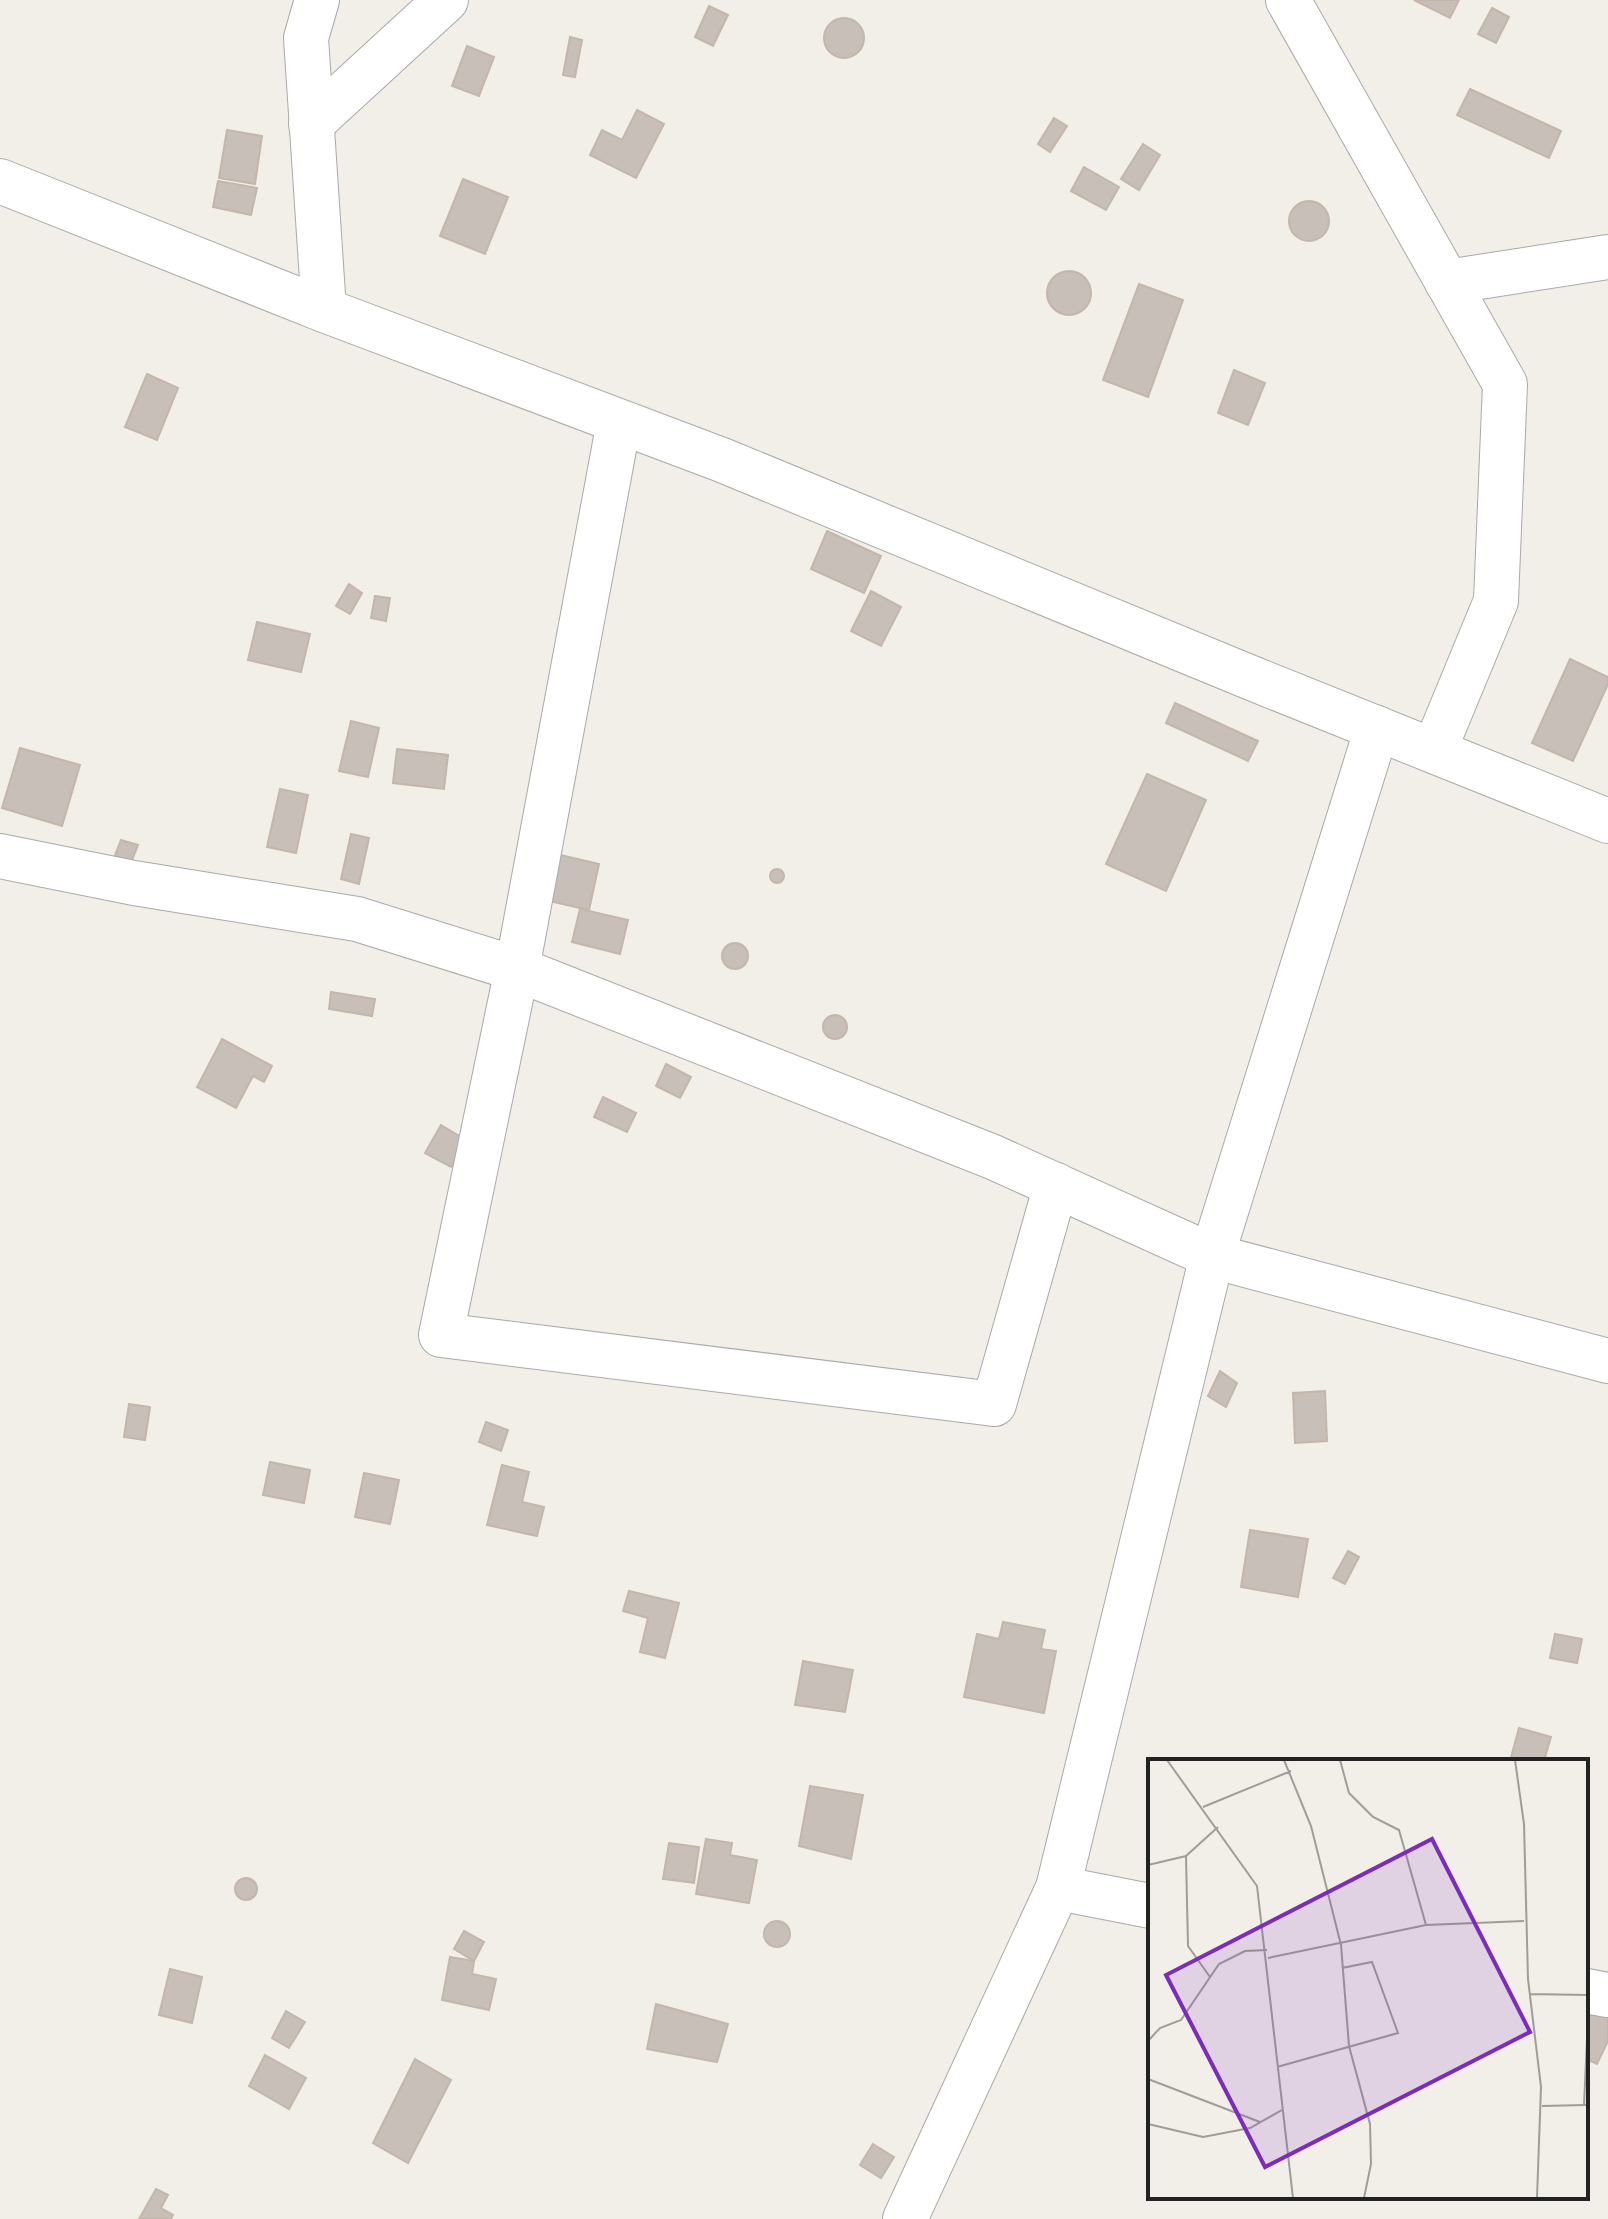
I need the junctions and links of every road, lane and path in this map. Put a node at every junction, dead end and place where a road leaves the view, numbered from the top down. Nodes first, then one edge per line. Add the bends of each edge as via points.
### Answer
1 (317, 0) edge
2 (446, 0) edge
3 (1288, 0) edge
4 (311, 124) junction
5 (0, 181) edge
6 (1608, 257) edge
7 (1447, 282) junction
8 (324, 310) junction
9 (619, 422) junction
10 (1377, 728) junction
11 (1434, 751) junction
12 (1608, 821) edge
13 (0, 856) edge
14 (517, 969) junction
15 (1056, 1185) junction
16 (1212, 1256) junction
17 (1608, 1361) edge
18 (1058, 1888) junction
19 (1148, 1906) edge
20 (1588, 1991) edge
21 (1608, 1995) edge
22 (905, 2219) edge

1 - 4 street via 306,38
2 - 4 street
3 - 7 street
4 - 8 street
5 - 8 street
6 - 7 street
7 - 11 street via 1505,384 1496,601
8 - 9 street
9 - 10 street
9 - 14 street
10 - 11 street
10 - 16 street
11 - 12 street
13 - 14 street via 357,919
14 - 15 street
14 - 15 street via 441,1335 994,1404
15 - 16 street
16 - 17 street
16 - 18 street
18 - 19 street
18 - 22 street
20 - 21 street

